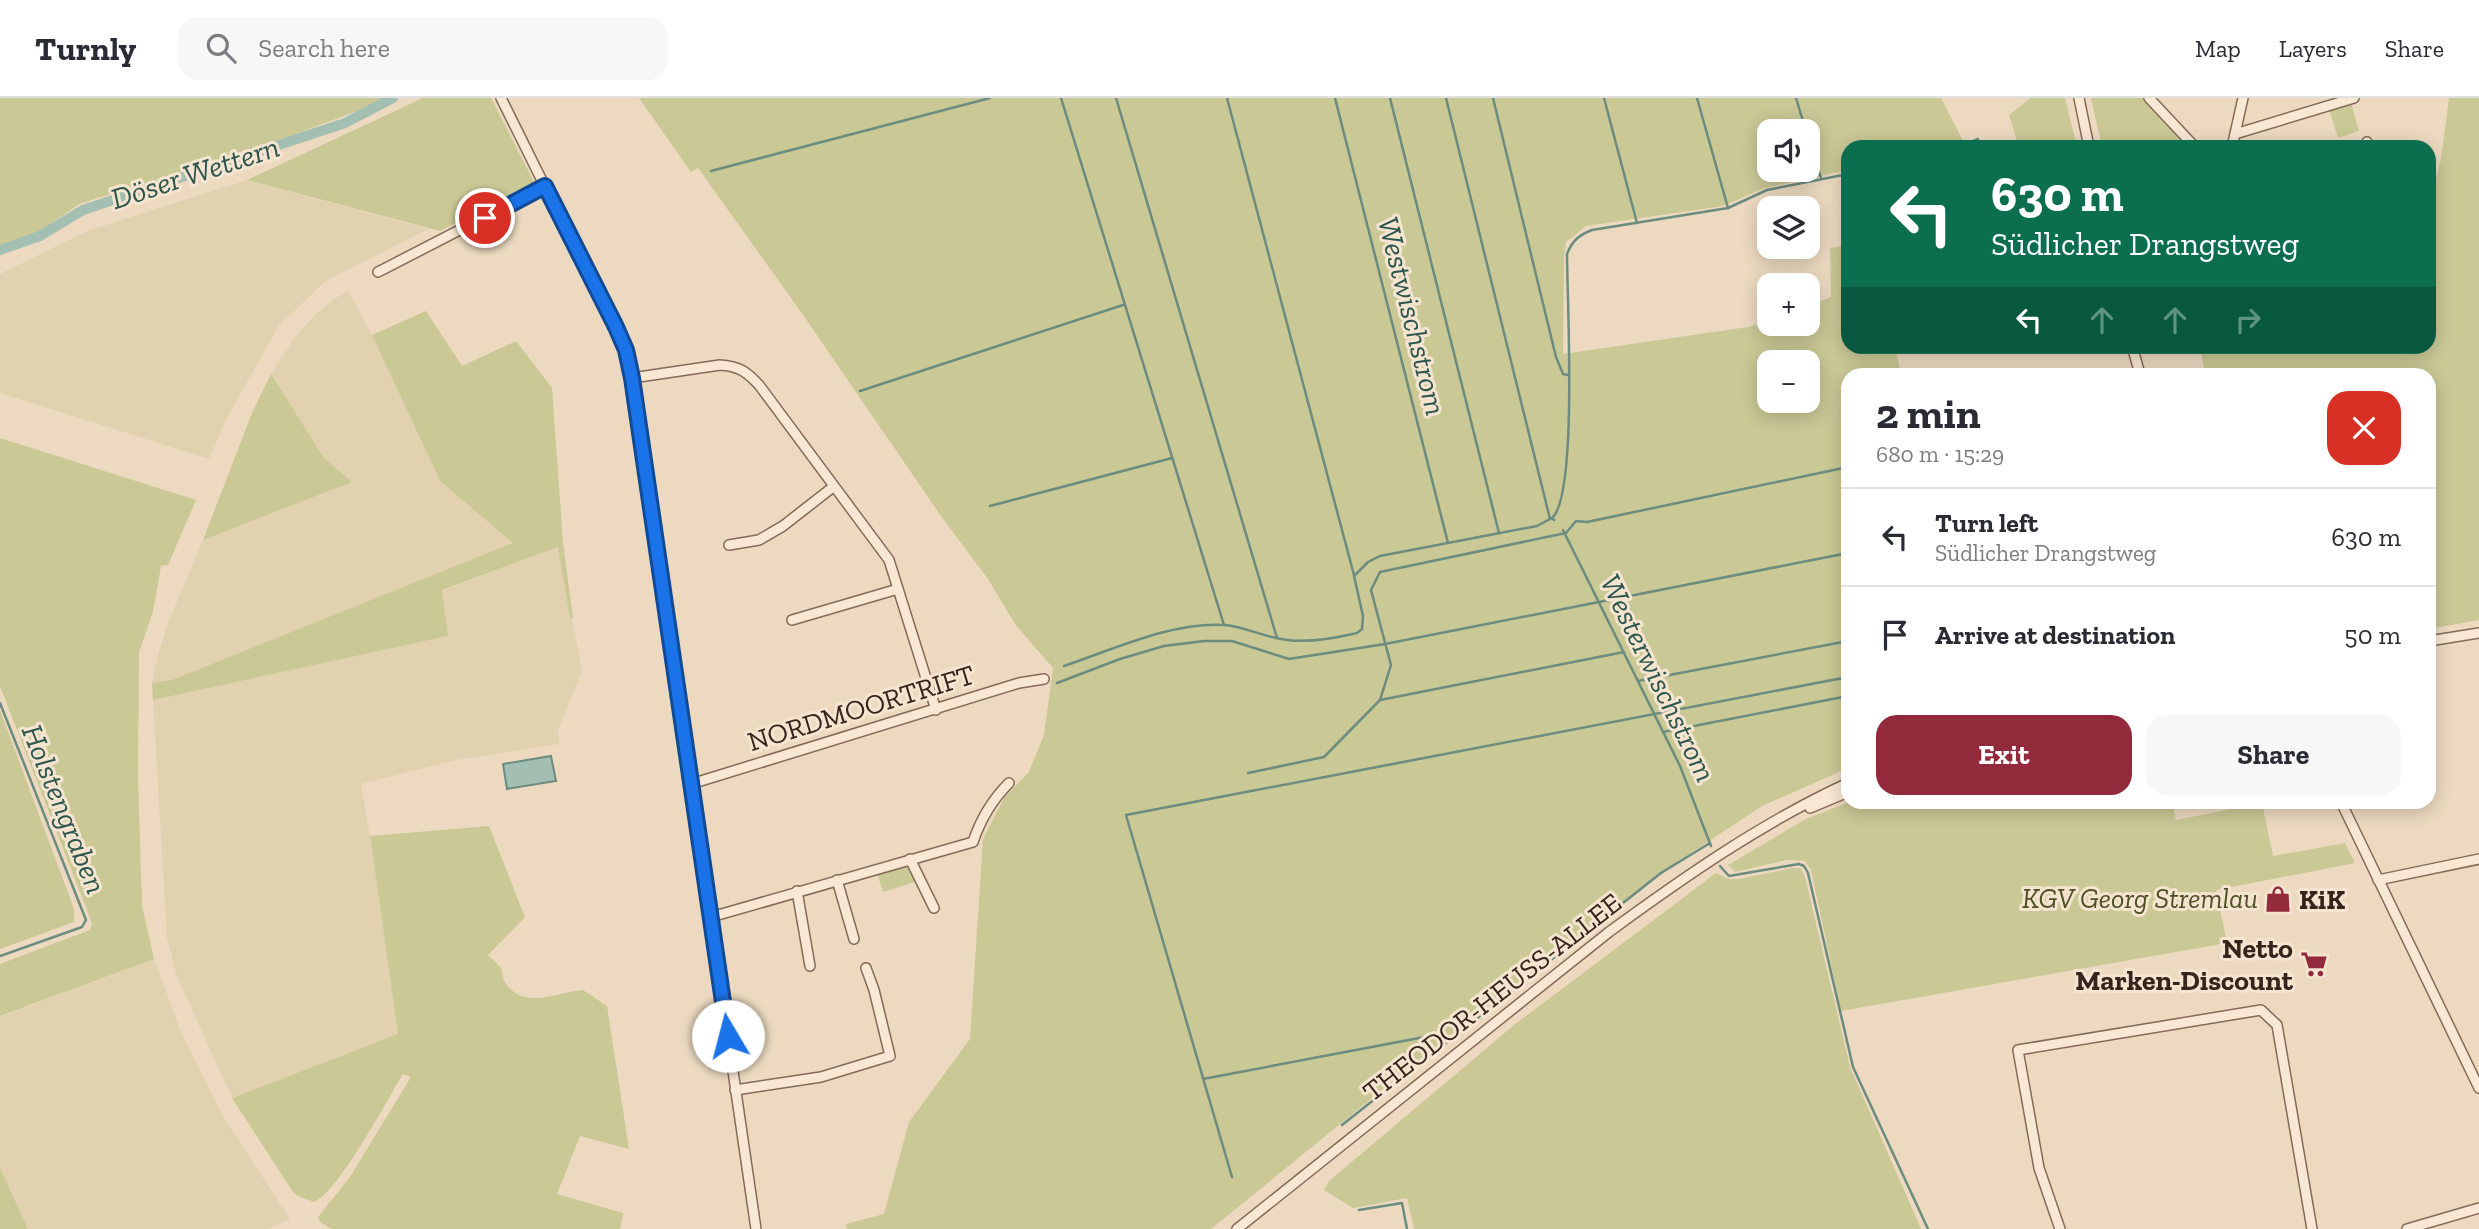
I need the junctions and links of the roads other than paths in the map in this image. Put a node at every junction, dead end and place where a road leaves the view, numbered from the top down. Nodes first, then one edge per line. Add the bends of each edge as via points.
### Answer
1 (502, 98) edge
2 (2079, 98) edge
3 (2149, 98) edge
4 (2243, 98) edge
5 (2354, 98) edge
6 (2235, 134) junction
7 (2088, 140) edge
8 (2188, 140) edge
9 (2234, 140) edge
10 (545, 186) junction
11 (378, 272) dead end
12 (632, 378) junction
13 (833, 487) junction
14 (729, 545) dead end
15 (898, 589) junction
16 (792, 620) dead end
17 (2479, 633) edge
18 (2436, 641) edge
19 (1044, 679) dead end
20 (936, 710) junction
21 (1009, 783) dead end
22 (691, 784) junction
23 (1841, 787) edge
24 (1841, 795) edge
25 (2344, 809) edge
26 (1785, 817) junction
27 (910, 859) junction
28 (2479, 859) edge
29 (837, 880) junction
30 (2378, 880) junction
31 (797, 891) junction
32 (934, 908) dead end
33 (710, 917) junction
34 (854, 939) dead end
35 (810, 966) dead end
36 (866, 968) dead end
37 (2479, 1088) edge
38 (736, 1090) junction
39 (2479, 1208) edge
40 (756, 1229) edge
41 (1237, 1229) edge
42 (2060, 1229) edge
43 (2312, 1229) edge
44 (2407, 1229) edge

1 - 10 street
2 - 7 street
3 - 8 street
4 - 6 street
5 - 6 street
6 - 9 street
10 - 11 street
10 - 12 street via 616,327
12 - 13 street via 720,365 747,372
12 - 22 street
13 - 14 street via 759,540
13 - 15 street via 889,560
15 - 16 street
15 - 20 street
17 - 18 street
19 - 20 street, NORDMOORTRIFT
20 - 22 street, NORDMOORTRIFT
21 - 27 street via 993,802 973,842
22 - 33 street
23 - 26 street, THEODOR-HEUSS-ALLEE
24 - 26 street, THEODOR-HEUSS-ALLEE
25 - 30 street
26 - 41 street, THEODOR-HEUSS-ALLEE via 1723,852 1609,932
27 - 29 street
27 - 32 street
28 - 30 street
29 - 31 street
29 - 34 street
30 - 37 street
31 - 33 street
31 - 35 street
33 - 38 street
36 - 38 street via 890,1056 821,1077
38 - 40 street
39 - 44 street
42 - 43 street via 2039,1168 2018,1050 2261,1010 2277,1025

